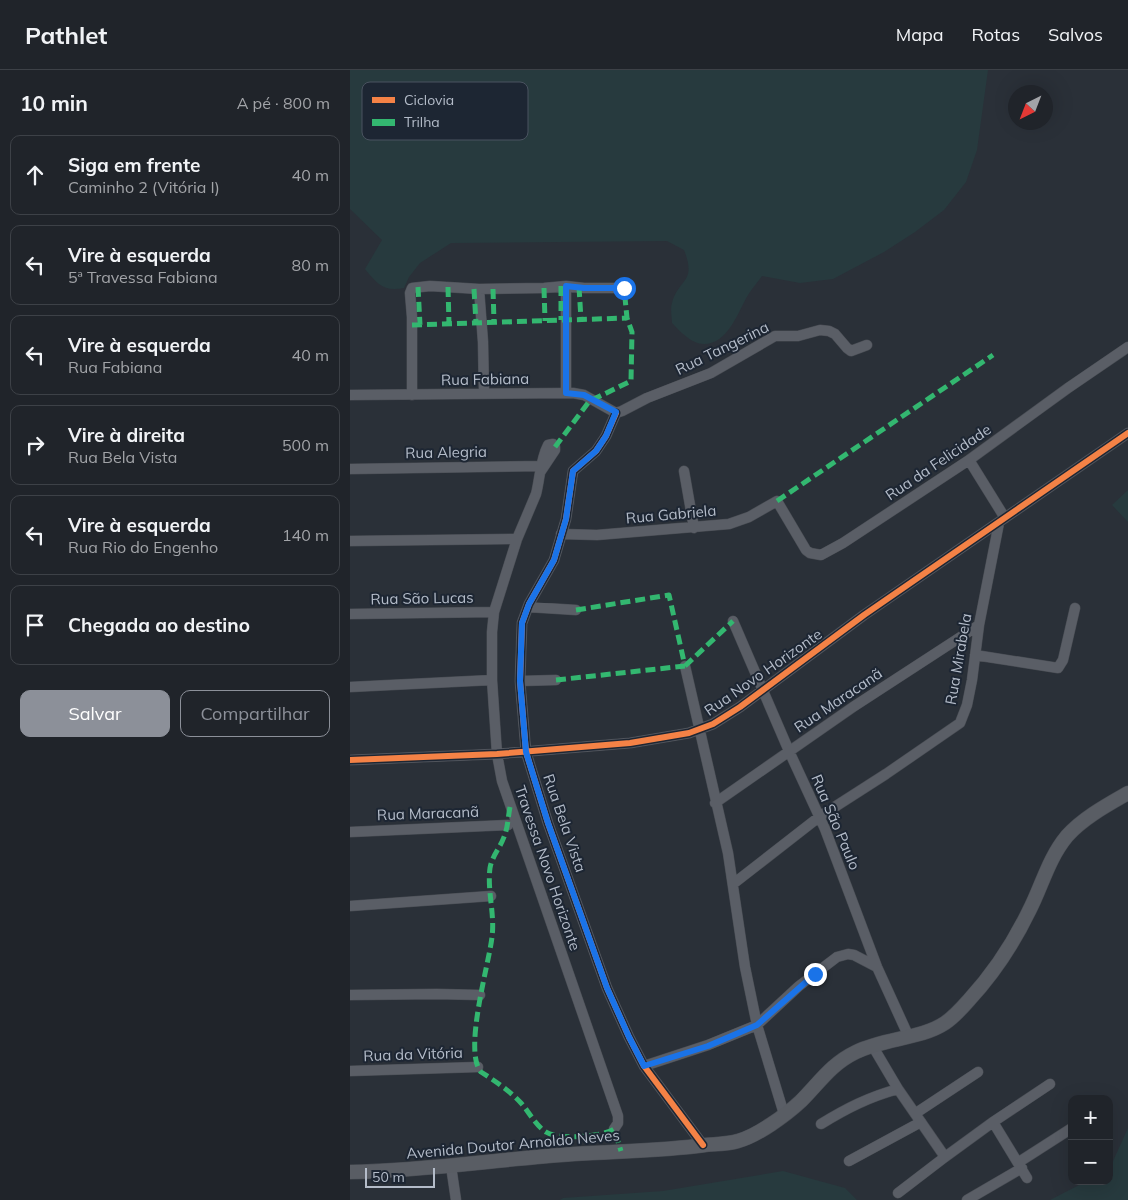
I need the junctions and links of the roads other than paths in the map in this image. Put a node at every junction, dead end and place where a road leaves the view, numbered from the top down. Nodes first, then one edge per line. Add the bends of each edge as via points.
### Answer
1 (566, 286) junction
2 (624, 288) dead end
3 (479, 289) junction
4 (867, 345) dead end
5 (1128, 347) edge
6 (484, 393) junction
7 (566, 393) junction
8 (350, 395) edge
9 (412, 395) junction
10 (616, 412) junction
11 (1128, 432) edge
12 (555, 447) dead end
13 (968, 460) junction
14 (541, 468) junction
15 (350, 469) edge
16 (684, 471) dead end
17 (777, 501) joint
18 (1002, 520) junction
19 (694, 528) junction
20 (561, 534) junction
21 (517, 539) junction
22 (350, 541) edge
23 (528, 607) junction
24 (1075, 608) dead end
25 (576, 610) dead end
26 (494, 612) junction
27 (350, 614) edge
28 (734, 621) dead end
29 (979, 625) junction
30 (975, 655) junction
31 (685, 666) dead end
32 (492, 680) junction
33 (556, 680) dead end
34 (520, 681) junction
35 (350, 688) edge
36 (763, 689) junction
37 (699, 730) junction
38 (789, 751) junction
39 (526, 752) junction
40 (497, 754) junction
41 (350, 760) edge
42 (1128, 793) edge
43 (715, 803) junction
44 (819, 817) junction
45 (508, 825) dead end
46 (350, 832) edge
47 (733, 884) junction
48 (491, 896) dead end
49 (350, 906) edge
50 (877, 967) junction
51 (350, 995) edge
52 (480, 995) dead end
53 (757, 1025) junction
54 (908, 1036) junction
55 (872, 1044) junction
56 (644, 1066) junction
57 (478, 1067) dead end
58 (350, 1071) edge
59 (978, 1072) dead end
60 (1050, 1084) dead end
61 (898, 1089) junction
62 (784, 1114) junction
63 (918, 1118) junction
64 (993, 1122) junction
65 (821, 1124) dead end
66 (614, 1129) dead end
67 (1068, 1131) edge
68 (691, 1147) junction
69 (945, 1157) junction
70 (849, 1161) dead end
71 (1020, 1165) junction
72 (451, 1166) junction
73 (350, 1172) edge
74 (1027, 1178) dead end
75 (898, 1193) dead end
76 (456, 1200) edge
77 (967, 1200) edge

1 - 2 street
1 - 3 street
1 - 7 street
3 - 6 street
3 - 9 street via 413,287 410,293
4 - 10 street, Rua Tangerina via 849,350 835,334 824,330 798,336 775,336 711,374
5 - 13 street, Rua da Felicidade
6 - 7 street, Rua Fabiana
6 - 9 street, Rua Fabiana
7 - 10 street, Rua Fabiana via 584,395
8 - 9 street, Rua Fabiana
10 - 20 street, Rua Bela Vista via 596,451 573,471
11 - 18 street, Rua Novo Horizonte
12 - 14 street, Travessa Novo Horizonte via 552,444 547,447
13 - 17 street, Rua da Felicidade via 821,555 806,550
13 - 18 street
14 - 15 street, Rua Alegria
14 - 21 street, Travessa Novo Horizonte via 534,501
16 - 19 street
17 - 19 street, Rua Gabriela via 738,521
18 - 29 street, Rua Mirabela
18 - 36 street, Rua Novo Horizonte
19 - 20 street, Rua Gabriela via 597,535
20 - 23 street, Rua Bela Vista via 554,560
21 - 22 street
21 - 26 street, Travessa Novo Horizonte
23 - 25 street
23 - 34 street, Rua Bela Vista via 522,630
24 - 30 street via 1063,660 1058,668
26 - 27 street, Rua São Lucas
26 - 32 street, Travessa Novo Horizonte
28 - 36 street, Rua São Paulo
29 - 30 street, Rua Mirabela
29 - 38 street, Rua Maracanã
30 - 44 street, Rua Mirabela via 967,705 960,723
31 - 37 street
32 - 35 street
32 - 40 street, Travessa Novo Horizonte
33 - 34 street
34 - 39 street, Rua Bela Vista
36 - 37 street, Rua Novo Horizonte
36 - 38 street, Rua São Paulo
37 - 39 street, Rua Novo Horizonte via 630,743
37 - 43 street
38 - 43 street, Rua Maracanã
38 - 44 street, Rua São Paulo
39 - 40 street, Rua Novo Horizonte
39 - 56 street, Rua Bela Vista via 607,988
40 - 41 street, Rua Novo Horizonte
40 - 66 street, Travessa Novo Horizonte via 504,790 618,1116
42 - 54 main road, Avenida Doutor Arnoldo Neves via 1088,818 1067,836 1045,871 1030,910 985,983 944,1023
43 - 47 street
44 - 47 street, Rua Mirabela
44 - 50 street, Rua São Paulo
45 - 46 street, Rua Maracanã
47 - 53 street
48 - 49 street
50 - 53 street via 854,955 837,957 799,986
50 - 54 street, Rua São Paulo
51 - 52 street
53 - 56 street via 708,1046
53 - 62 street
54 - 55 main road, Avenida Doutor Arnoldo Neves
55 - 61 street
55 - 62 main road, Avenida Doutor Arnoldo Neves via 834,1065 800,1102
56 - 68 street, Rua Bela Vista
57 - 58 street, Rua da Vitória
59 - 63 street
60 - 64 street
61 - 63 street
61 - 65 street via 857,1103
62 - 68 main road, Avenida Doutor Arnoldo Neves via 738,1142
63 - 69 street
63 - 70 street
64 - 69 street
64 - 71 street
67 - 71 street
68 - 72 main road, Avenida Doutor Arnoldo Neves
69 - 75 street
71 - 74 street
71 - 77 street
72 - 73 main road, Avenida Doutor Arnoldo Neves
72 - 76 street

